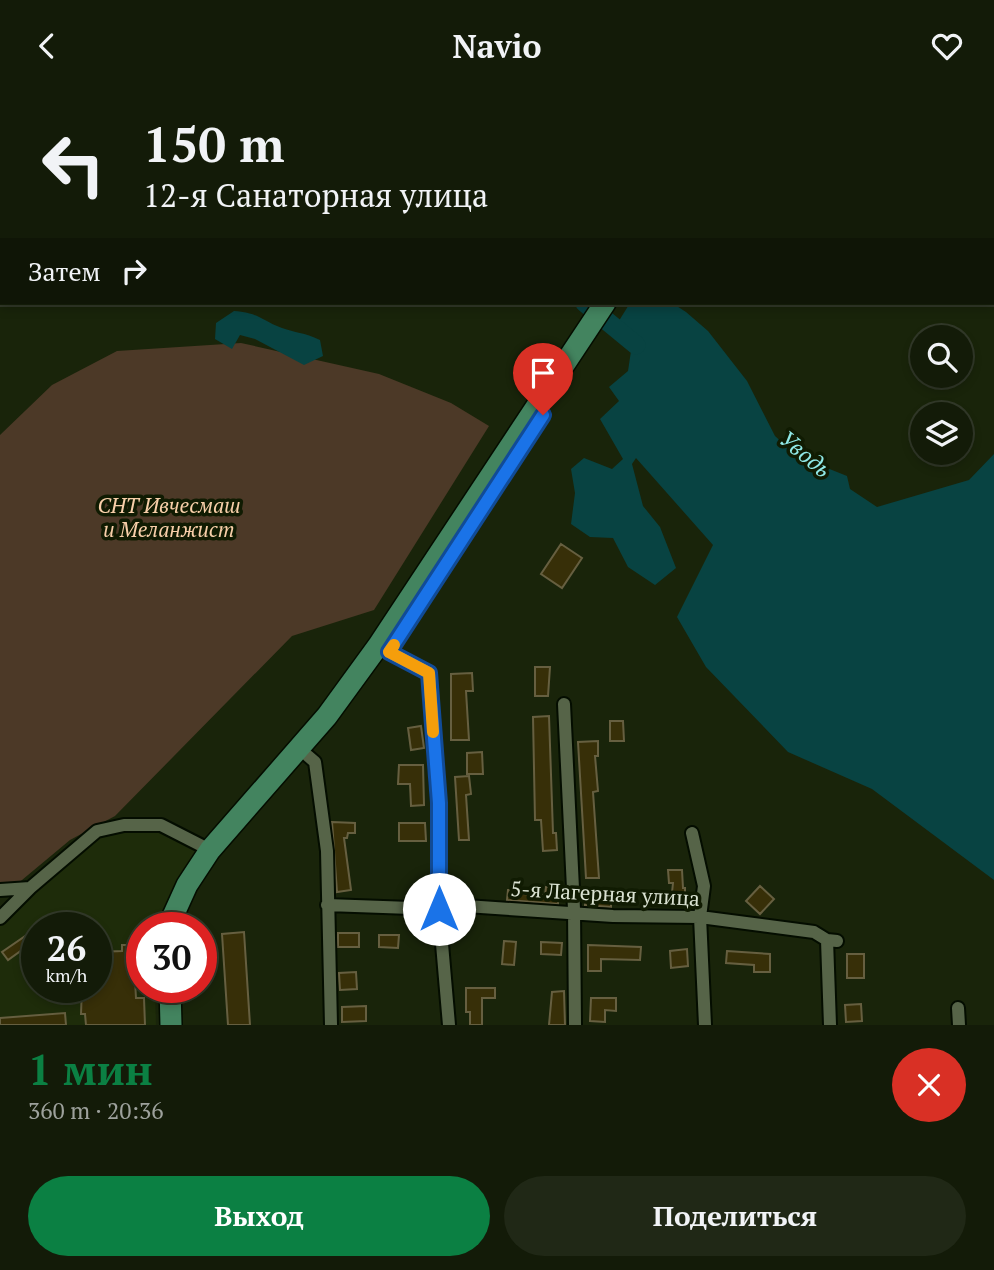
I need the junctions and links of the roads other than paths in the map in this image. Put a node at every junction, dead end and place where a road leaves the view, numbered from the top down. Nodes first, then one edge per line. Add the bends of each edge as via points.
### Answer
1 (604, 305) edge
2 (613, 305) edge
3 (580, 349) junction
4 (383, 649) junction
5 (565, 704) dead end
6 (308, 756) junction
7 (692, 833) dead end
8 (209, 850) junction
9 (30, 888) junction
10 (0, 890) edge
11 (327, 905) junction
12 (439, 909) junction
13 (174, 912) edge
14 (188, 912) edge
15 (574, 914) junction
16 (700, 917) junction
17 (0, 918) edge
18 (160, 1003) edge
19 (170, 1003) edge
20 (958, 1008) dead end
21 (161, 1025) edge
22 (171, 1025) edge
23 (331, 1025) edge
24 (449, 1025) edge
25 (575, 1025) edge
26 (705, 1025) edge
27 (830, 1025) edge
28 (959, 1025) edge

1 - 3 main road
2 - 3 main road
3 - 4 main road
4 - 6 main road via 345,714
4 - 8 main road
4 - 12 street via 429,673 439,803
5 - 15 street
6 - 11 street via 316,762
6 - 14 main road via 211,867
7 - 16 street via 704,886
8 - 9 street via 161,825 97,831
8 - 13 main road
9 - 10 street
9 - 17 street
11 - 12 street, 5-я Лагерная улица
11 - 23 street
12 - 15 street, 5-я Лагерная улица via 451,905
12 - 24 street
15 - 16 street, 5-я Лагерная улица
15 - 25 street
16 - 26 street
16 - 27 street, 5-я Лагерная улица via 814,932 832,941
18 - 21 main road
19 - 22 main road
20 - 28 street

